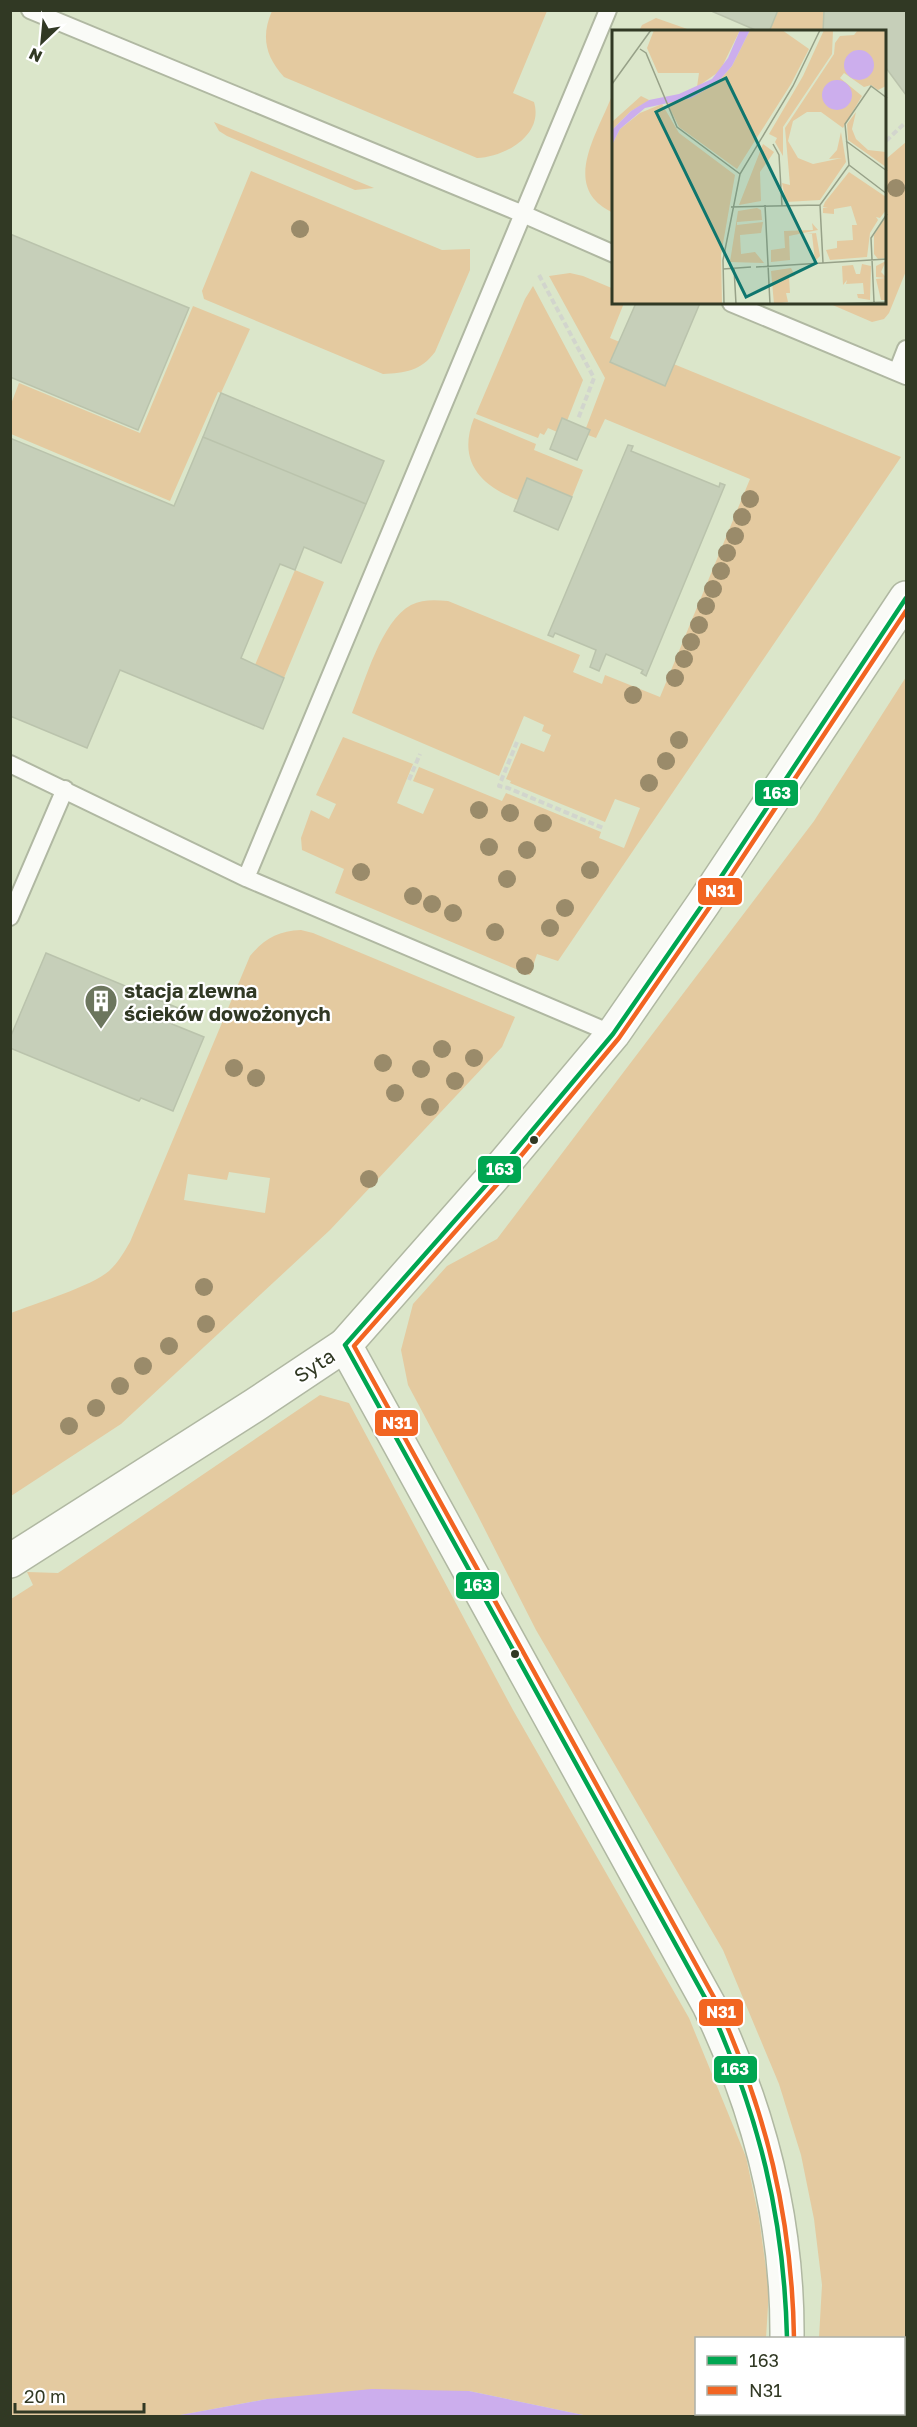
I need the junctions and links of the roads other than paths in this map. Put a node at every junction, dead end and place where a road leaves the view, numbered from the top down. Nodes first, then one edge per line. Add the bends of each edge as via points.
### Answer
1 (30, 10) edge
2 (609, 10) edge
3 (523, 214) junction
4 (612, 253) edge
5 (732, 304) edge
6 (906, 349) edge
7 (902, 374) edge
8 (906, 598) edge
9 (10, 764) edge
10 (65, 789) junction
11 (246, 878) junction
12 (10, 917) edge
13 (613, 1034) junction
14 (345, 1345) junction
15 (10, 1561) edge
16 (787, 2337) edge

1 - 3 lane
2 - 3 lane
3 - 4 lane
3 - 11 lane
5 - 7 lane
6 - 7 lane
8 - 13 street, Syta via 704,904
9 - 10 lane
10 - 11 lane
10 - 12 lane
11 - 13 lane
13 - 14 street, Syta
14 - 15 street, Syta
14 - 16 street via 726,2040 753,2114 769,2174 784,2264

